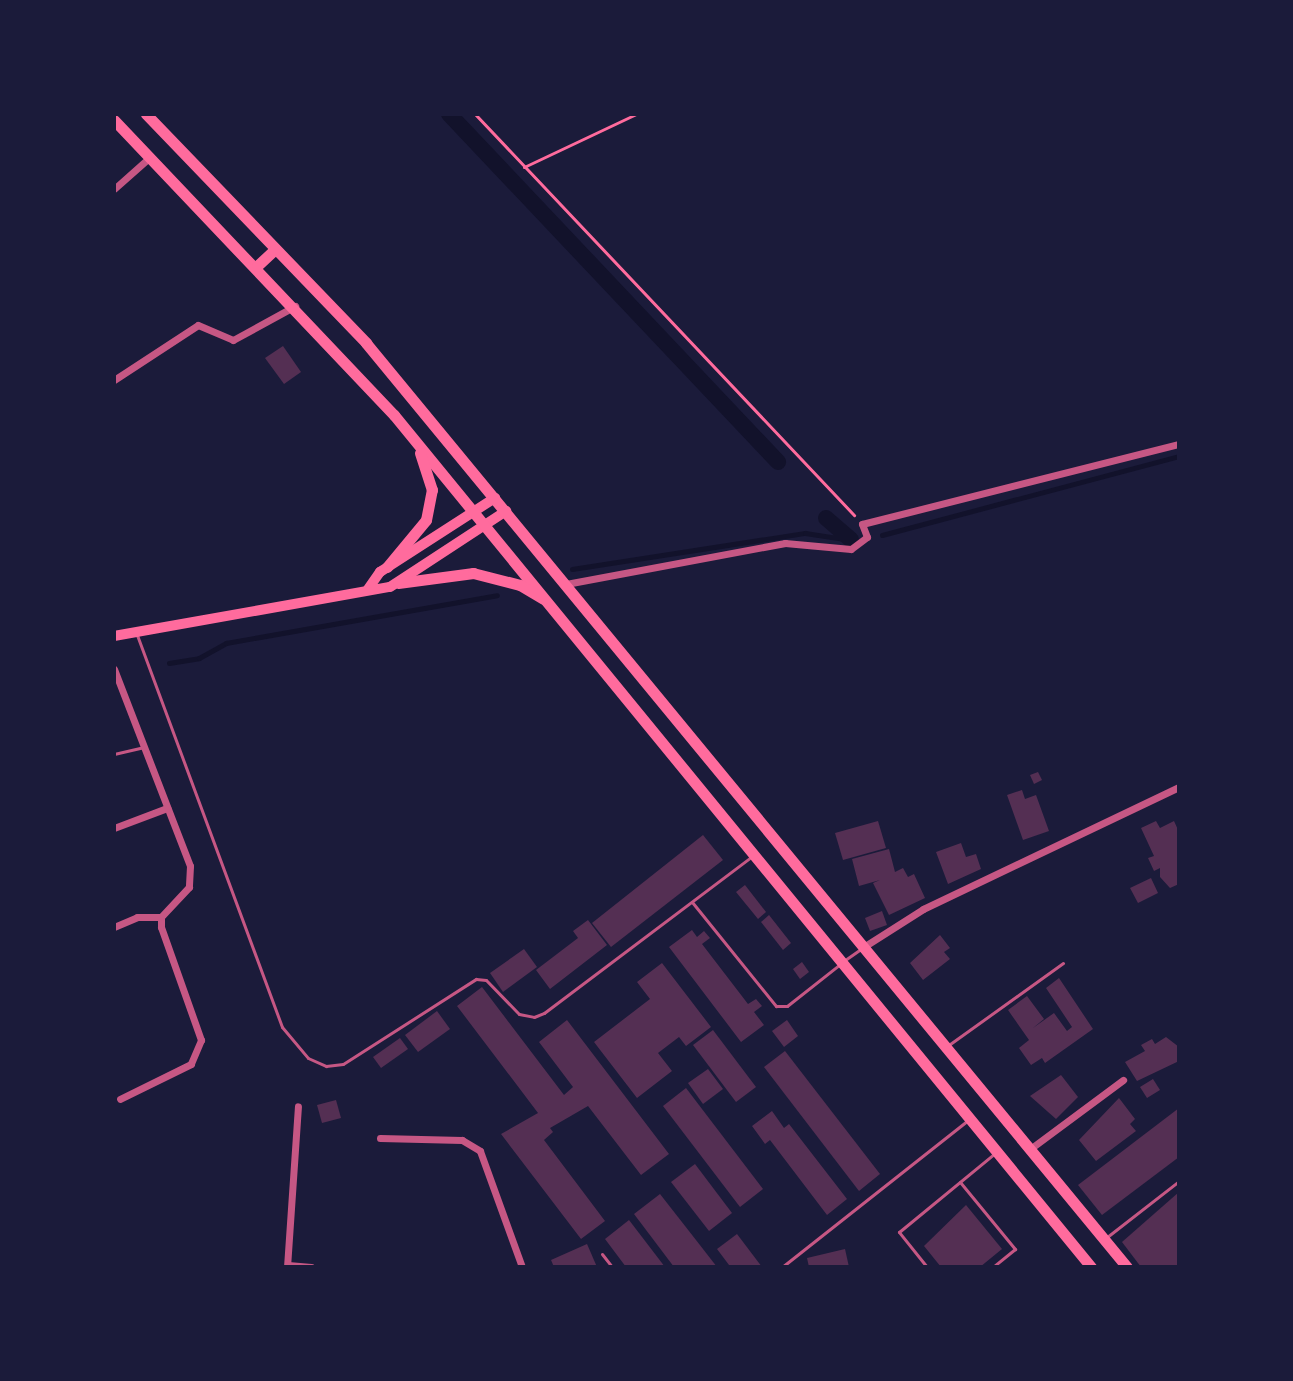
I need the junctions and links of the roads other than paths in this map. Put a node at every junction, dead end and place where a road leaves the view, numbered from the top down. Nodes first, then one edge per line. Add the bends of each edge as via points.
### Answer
1 (146, 114) edge
2 (114, 120) edge
3 (150, 157) junction
4 (114, 189) edge
5 (275, 249) junction
6 (257, 266) junction
7 (296, 306) junction
8 (114, 380) edge
9 (394, 415) junction
10 (1179, 444) edge
11 (495, 498) junction
12 (506, 511) junction
13 (475, 512) junction
14 (486, 525) junction
15 (387, 567) junction
16 (398, 583) junction
17 (566, 584) junction
18 (368, 589) junction
19 (556, 609) junction
20 (136, 633) junction
21 (114, 636) edge
22 (114, 669) edge
23 (117, 683) edge
24 (144, 747) junction
25 (114, 754) edge
26 (1179, 787) edge
27 (167, 808) junction
28 (114, 828) edge
29 (754, 854) junction
30 (692, 902) junction
31 (161, 917) junction
32 (114, 927) edge
33 (865, 946) junction
34 (842, 963) junction
35 (1063, 963) dead end
36 (947, 1046) junction
37 (1123, 1080) dead end
38 (120, 1099) dead end
39 (298, 1106) dead end
40 (969, 1119) junction
41 (380, 1138) dead end
42 (1030, 1149) junction
43 (996, 1153) junction
44 (1179, 1181) edge
45 (960, 1182) junction
46 (1104, 1239) junction
47 (602, 1254) dead end
48 (288, 1266) edge
49 (311, 1267) edge
50 (522, 1267) edge
51 (612, 1267) edge
52 (782, 1267) edge
53 (927, 1267) edge
54 (993, 1267) edge
55 (1091, 1267) edge
56 (1127, 1267) edge

1 - 5 highway
2 - 3 highway
3 - 4 street
3 - 6 highway
5 - 6 highway
5 - 11 highway via 366,343
6 - 7 highway
7 - 8 street via 233,340 198,325
7 - 9 highway
9 - 13 highway
9 - 15 highway via 426,464 432,490 422,527
10 - 17 street via 862,524 867,537 851,549 785,543
11 - 12 highway
11 - 13 main road
12 - 14 main road
12 - 17 highway
13 - 14 highway
13 - 15 main road
14 - 16 main road
14 - 19 highway
15 - 18 main road
16 - 18 main road
16 - 19 highway via 449,574 494,576 535,593
17 - 33 highway
18 - 20 main road
19 - 29 highway
20 - 21 main road
20 - 30 lane via 282,1027 308,1058 326,1066 343,1064 476,979 486,980 519,1014 534,1017
22 - 23 street
23 - 24 street
24 - 25 lane
24 - 27 street
26 - 33 street via 923,909
27 - 28 street
27 - 31 street via 192,880
29 - 30 lane
29 - 34 highway
30 - 34 lane via 776,1006 787,1006
31 - 32 street via 137,917
31 - 38 street via 201,1040 191,1064
33 - 34 lane
33 - 36 highway
34 - 40 highway
35 - 36 lane
36 - 42 highway
37 - 42 street
39 - 48 street
40 - 43 highway
40 - 52 lane
41 - 50 street via 462,1140 480,1151
42 - 46 highway
43 - 45 lane
43 - 55 highway
44 - 46 lane
45 - 53 lane via 899,1232
45 - 54 lane via 1015,1249
46 - 56 highway
47 - 51 lane
48 - 49 street

